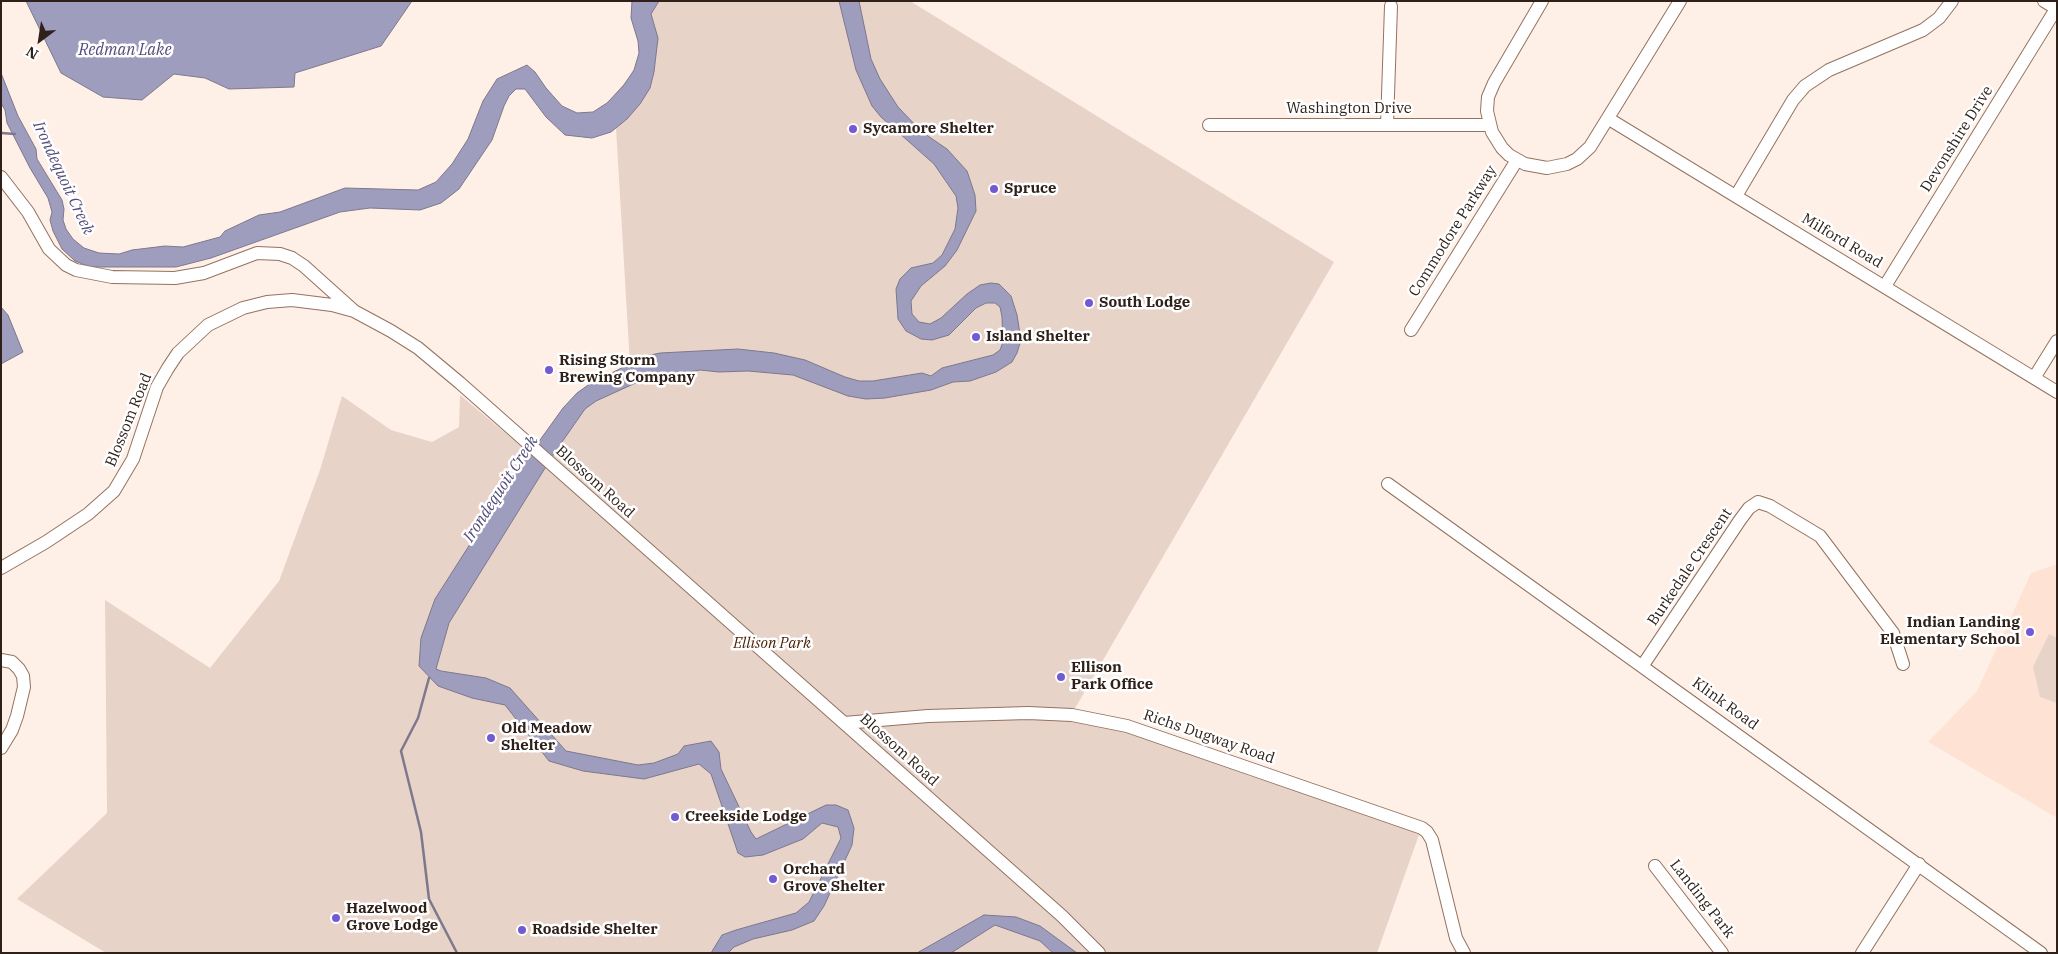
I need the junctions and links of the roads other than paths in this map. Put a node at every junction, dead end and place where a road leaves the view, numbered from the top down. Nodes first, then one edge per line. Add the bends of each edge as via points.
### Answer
1 (1542, 1) edge
2 (1680, 1) edge
3 (1952, 1) edge
4 (2044, 1) edge
5 (1391, 6) dead end
6 (2056, 9) edge
7 (1609, 118) junction
8 (1209, 125) dead end
9 (1387, 125) junction
10 (1490, 125) junction
11 (1517, 160) junction
12 (1, 177) edge
13 (1736, 196) junction
14 (1885, 286) junction
15 (354, 311) junction
16 (1411, 330) dead end
17 (2057, 341) edge
18 (2034, 378) junction
19 (2057, 392) edge
20 (1388, 484) dead end
21 (1, 568) edge
22 (1, 660) edge
23 (1902, 664) dead end
24 (1643, 665) junction
25 (844, 724) junction
26 (1, 748) edge
27 (1919, 864) junction
28 (1655, 866) dead end
29 (1099, 953) edge
30 (1464, 953) edge
31 (1722, 953) edge
32 (1862, 953) edge
33 (2042, 953) edge

1 - 10 street via 1490,90
2 - 7 street, Commodore Parkway
3 - 13 street via 1939,18 1923,30 1829,70 1805,86 1793,100
4 - 6 street
5 - 9 street
6 - 14 street, Devonshire Drive
7 - 11 street, Commodore Parkway via 1590,148 1567,164 1547,168
7 - 13 street, Milford Road
8 - 9 street, Washington Drive
9 - 10 street, Washington Drive
10 - 11 street via 1502,148
11 - 16 street, Commodore Parkway
12 - 15 street via 28,212 49,249 76,270 112,277 175,278 204,273 258,253 280,254 304,266
13 - 14 street, Milford Road
14 - 18 street, Milford Road
15 - 21 street, Blossom Road via 313,302 275,301 243,308 208,325 178,353 168,368 158,387 133,459 114,491 88,514
15 - 25 street, Blossom Road via 418,348
17 - 18 street
18 - 19 street, Milford Road
20 - 24 street, Klink Road
22 - 26 street via 12,662 19,669 24,687 17,716
23 - 24 street, Burkedale Crescent via 1893,632 1820,536 1758,502 1740,520
24 - 27 street, Klink Road
25 - 29 street, Blossom Road via 1062,916
25 - 30 street, Richs Dugway Road via 928,716 1072,715 1126,726 1422,828 1432,840 1456,938
27 - 32 street
27 - 33 street, Klink Road
28 - 31 street, Landing Park

